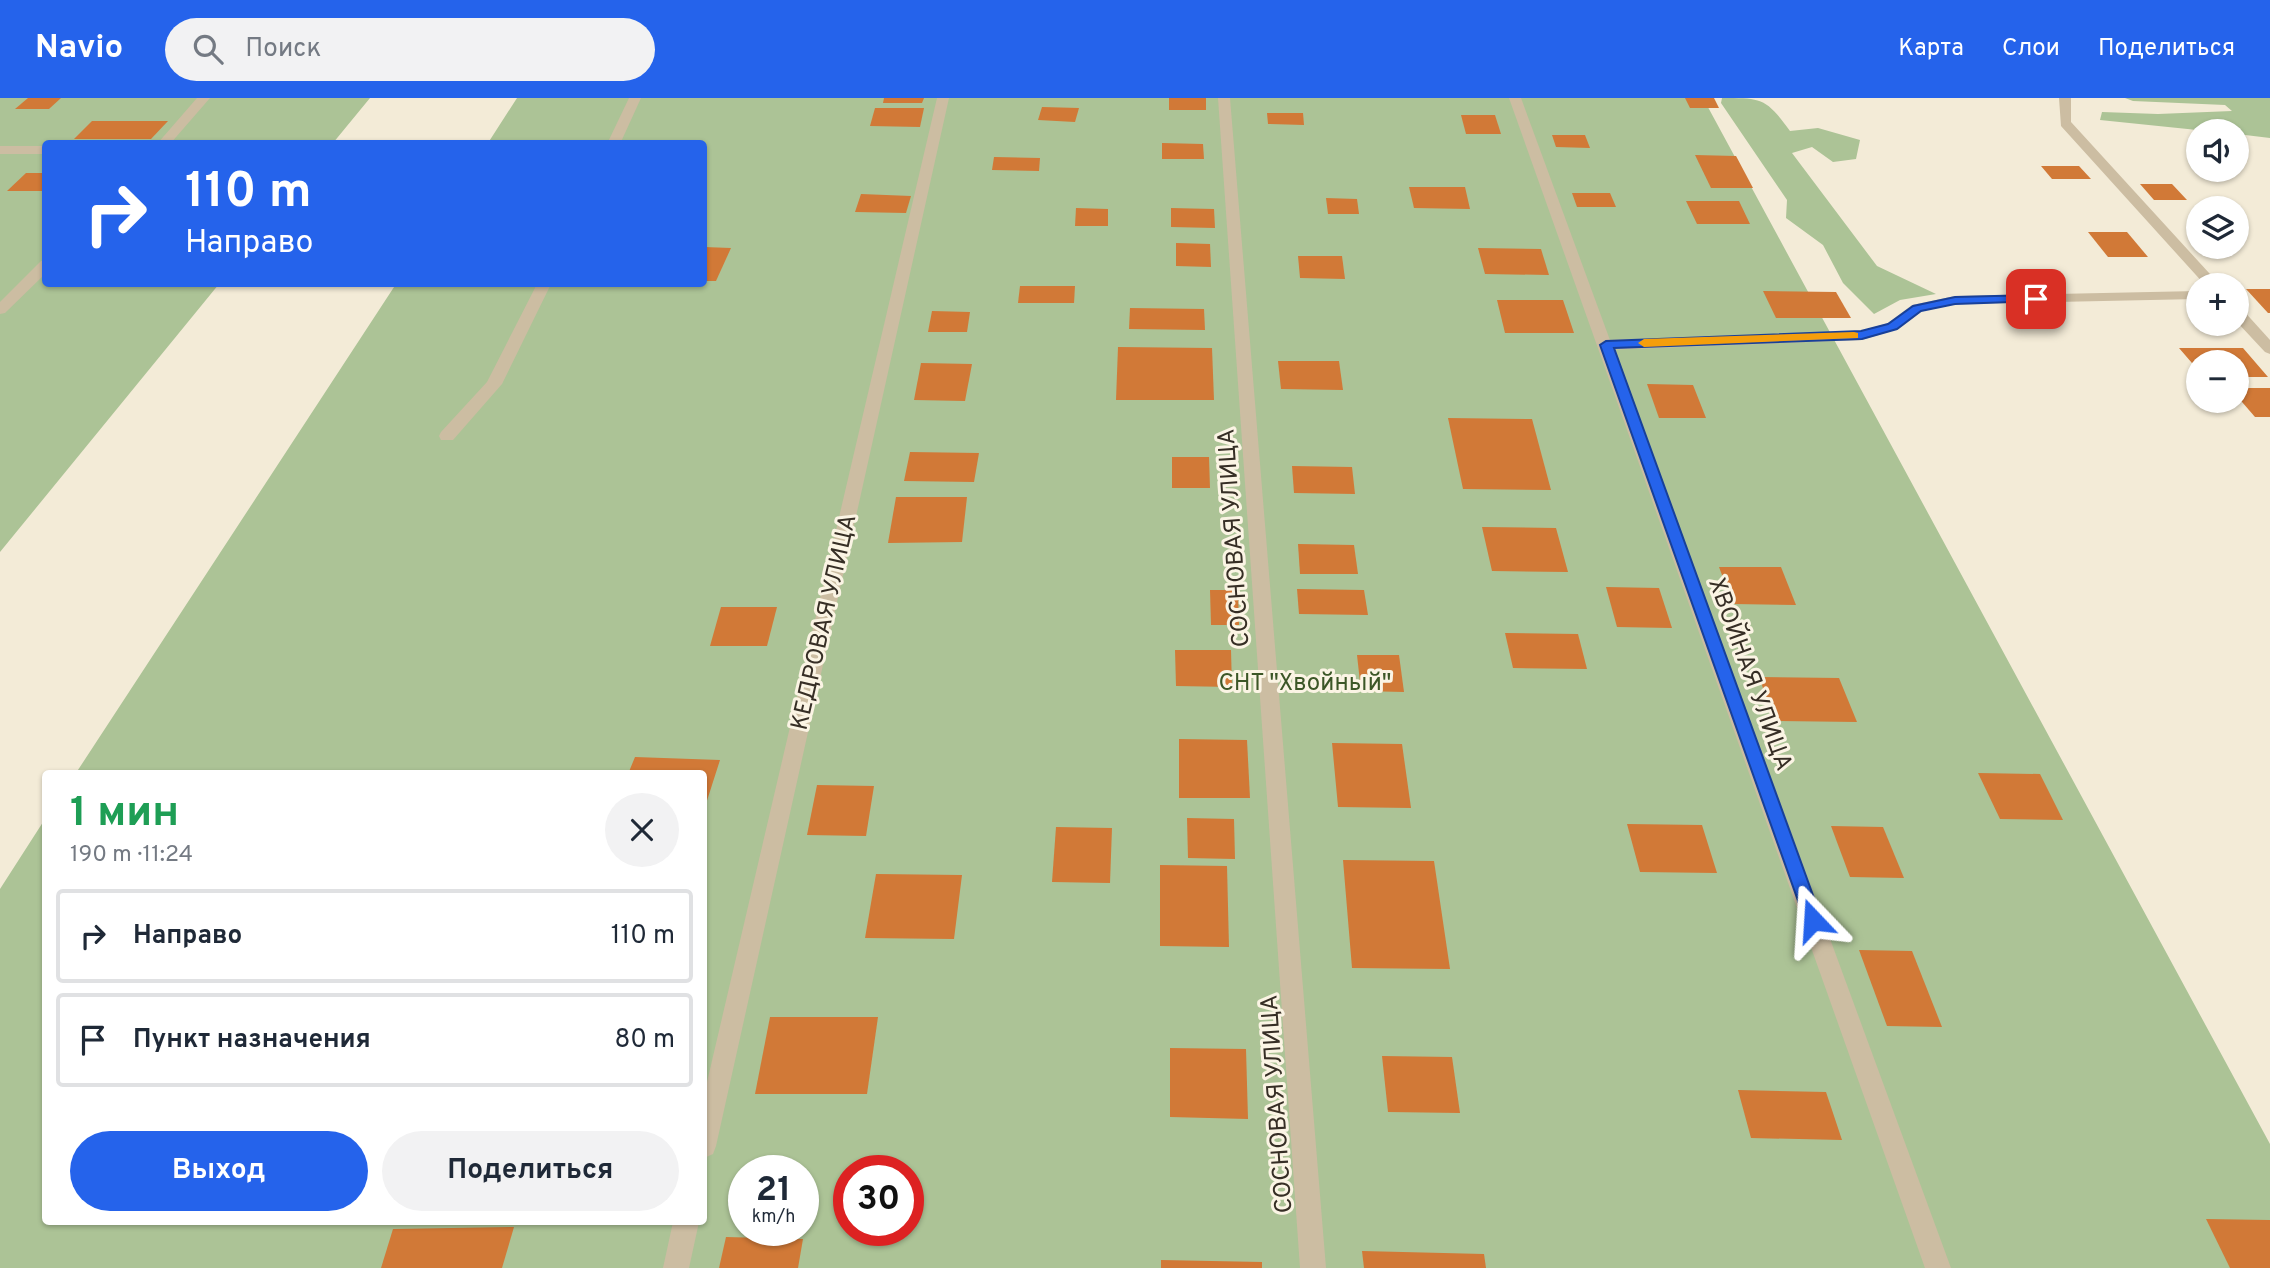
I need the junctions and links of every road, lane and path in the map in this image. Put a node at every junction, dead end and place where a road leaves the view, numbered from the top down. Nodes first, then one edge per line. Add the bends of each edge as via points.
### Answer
1 (204, 98) edge
2 (635, 98) edge
3 (943, 98) edge
4 (1224, 98) edge
5 (1515, 98) edge
6 (2065, 98) edge
7 (167, 140) edge
8 (615, 140) edge
9 (0, 150) edge
10 (42, 150) edge
11 (42, 268) edge
12 (2202, 273) edge
13 (542, 287) edge
14 (2186, 295) edge
15 (0, 310) edge
16 (2249, 326) edge
17 (1606, 345) junction
18 (2270, 349) edge
19 (446, 436) dead end
20 (707, 1133) edge
21 (685, 1225) edge
22 (676, 1268) edge
23 (1313, 1268) edge
24 (1938, 1268) edge

1 - 7 street
2 - 8 street
3 - 20 street, КЕДРОВАЯ УЛИЦА
4 - 23 street, СОСНОВАЯ УЛИЦА
5 - 17 street, ХВОЙНАЯ УЛИЦА
6 - 12 street via 2065,123
9 - 10 street
11 - 15 street
13 - 19 street via 494,384
14 - 17 street via 1955,300 1917,308 1893,326 1862,335
16 - 18 street
17 - 24 street, ХВОЙНАЯ УЛИЦА
21 - 22 street

